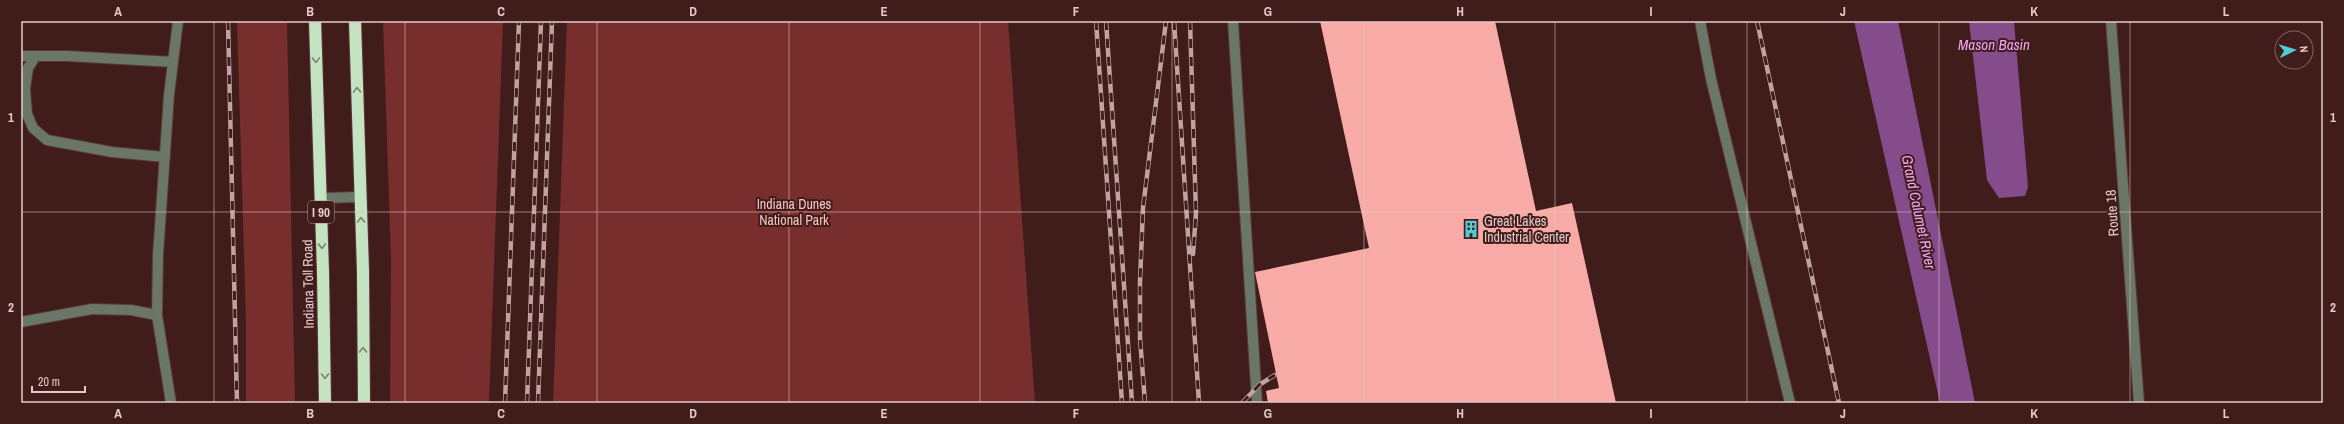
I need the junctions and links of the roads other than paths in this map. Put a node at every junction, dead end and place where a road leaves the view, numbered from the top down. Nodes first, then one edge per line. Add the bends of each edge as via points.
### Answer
1 (178, 21) edge
2 (315, 21) edge
3 (355, 21) edge
4 (1233, 21) edge
5 (1700, 21) edge
6 (2111, 21) edge
7 (21, 56) edge
8 (35, 58) junction
9 (173, 62) junction
10 (165, 157) junction
11 (360, 197) junction
12 (321, 198) junction
13 (157, 314) junction
14 (21, 322) edge
15 (171, 403) edge
16 (325, 403) edge
17 (364, 403) edge
18 (1257, 403) edge
19 (1790, 403) edge
20 (2139, 403) edge

1 - 9 street
2 -> 12 highway, Indiana Toll Road / I 90
11 -> 3 highway
4 - 18 street
5 - 19 street via 1711,79
6 - 20 street, Route 18
7 - 8 street
8 - 9 street via 67,56
8 - 10 street via 28,68 25,88 27,114 33,128 47,140 112,152
9 - 10 street
10 - 13 street via 158,255
11 - 12 street
17 -> 11 highway
12 -> 16 highway, Indiana Toll Road / I 90
13 - 14 street via 92,309
13 - 15 street

